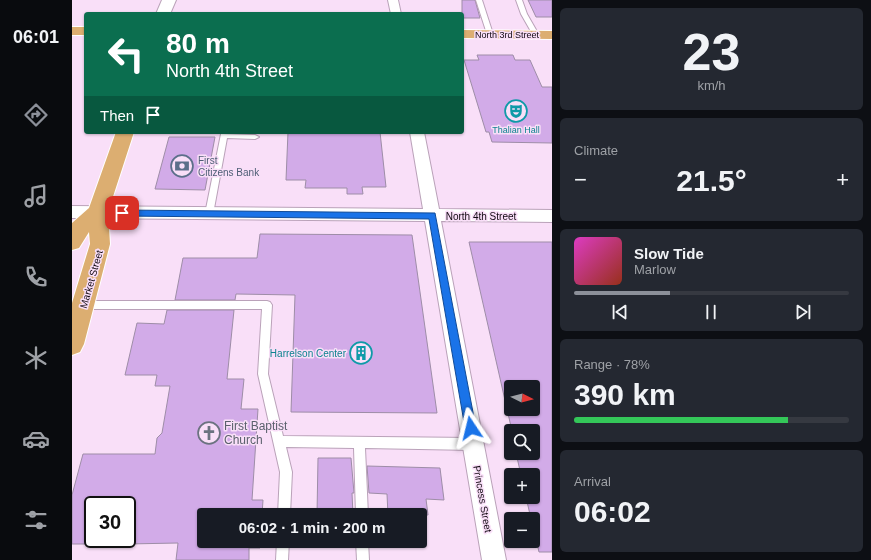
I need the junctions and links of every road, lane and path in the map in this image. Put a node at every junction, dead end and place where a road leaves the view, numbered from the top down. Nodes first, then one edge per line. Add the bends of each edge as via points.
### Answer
1 (168, 0) edge
2 (393, 0) edge
3 (479, 0) edge
4 (519, 0) edge
5 (164, 12) edge
6 (396, 12) edge
7 (72, 31) edge
8 (84, 31) edge
9 (464, 34) edge
10 (490, 34) junction
11 (536, 35) junction
12 (552, 35) edge
13 (124, 134) edge
14 (417, 134) edge
15 (255, 137) dead end
16 (72, 212) edge
17 (98, 212) junction
18 (209, 214) junction
19 (432, 216) junction
20 (552, 216) edge
21 (72, 242) edge
22 (84, 305) junction
23 (72, 344) edge
24 (279, 441) junction
25 (360, 442) junction
26 (473, 444) junction
27 (284, 508) edge
28 (362, 508) edge
29 (283, 548) edge
30 (362, 548) edge
31 (282, 560) edge
32 (363, 560) edge
33 (494, 560) edge

1 - 5 street
2 - 6 street
3 - 10 lane
4 - 11 lane
7 - 8 main road
9 - 10 main road, North 3rd Street
10 - 11 main road, North 3rd Street
11 - 12 main road, North 3rd Street
13 - 17 main road, Market Street
14 - 19 street, Princess Street
15 - 18 lane via 224,136
16 - 17 street, North 4th Street
17 - 18 street, North 4th Street
17 - 21 main road, Market Street via 78,230
17 - 22 main road, Market Street via 100,244
18 - 19 street, North 4th Street
19 - 20 street, North 4th Street
19 - 26 street, Princess Street
22 - 23 main road, Market Street
22 - 24 lane via 267,305 263,374
24 - 25 lane
24 - 27 lane via 286,472
25 - 26 lane
25 - 28 lane
26 - 33 street, Princess Street
29 - 31 lane
30 - 32 lane

